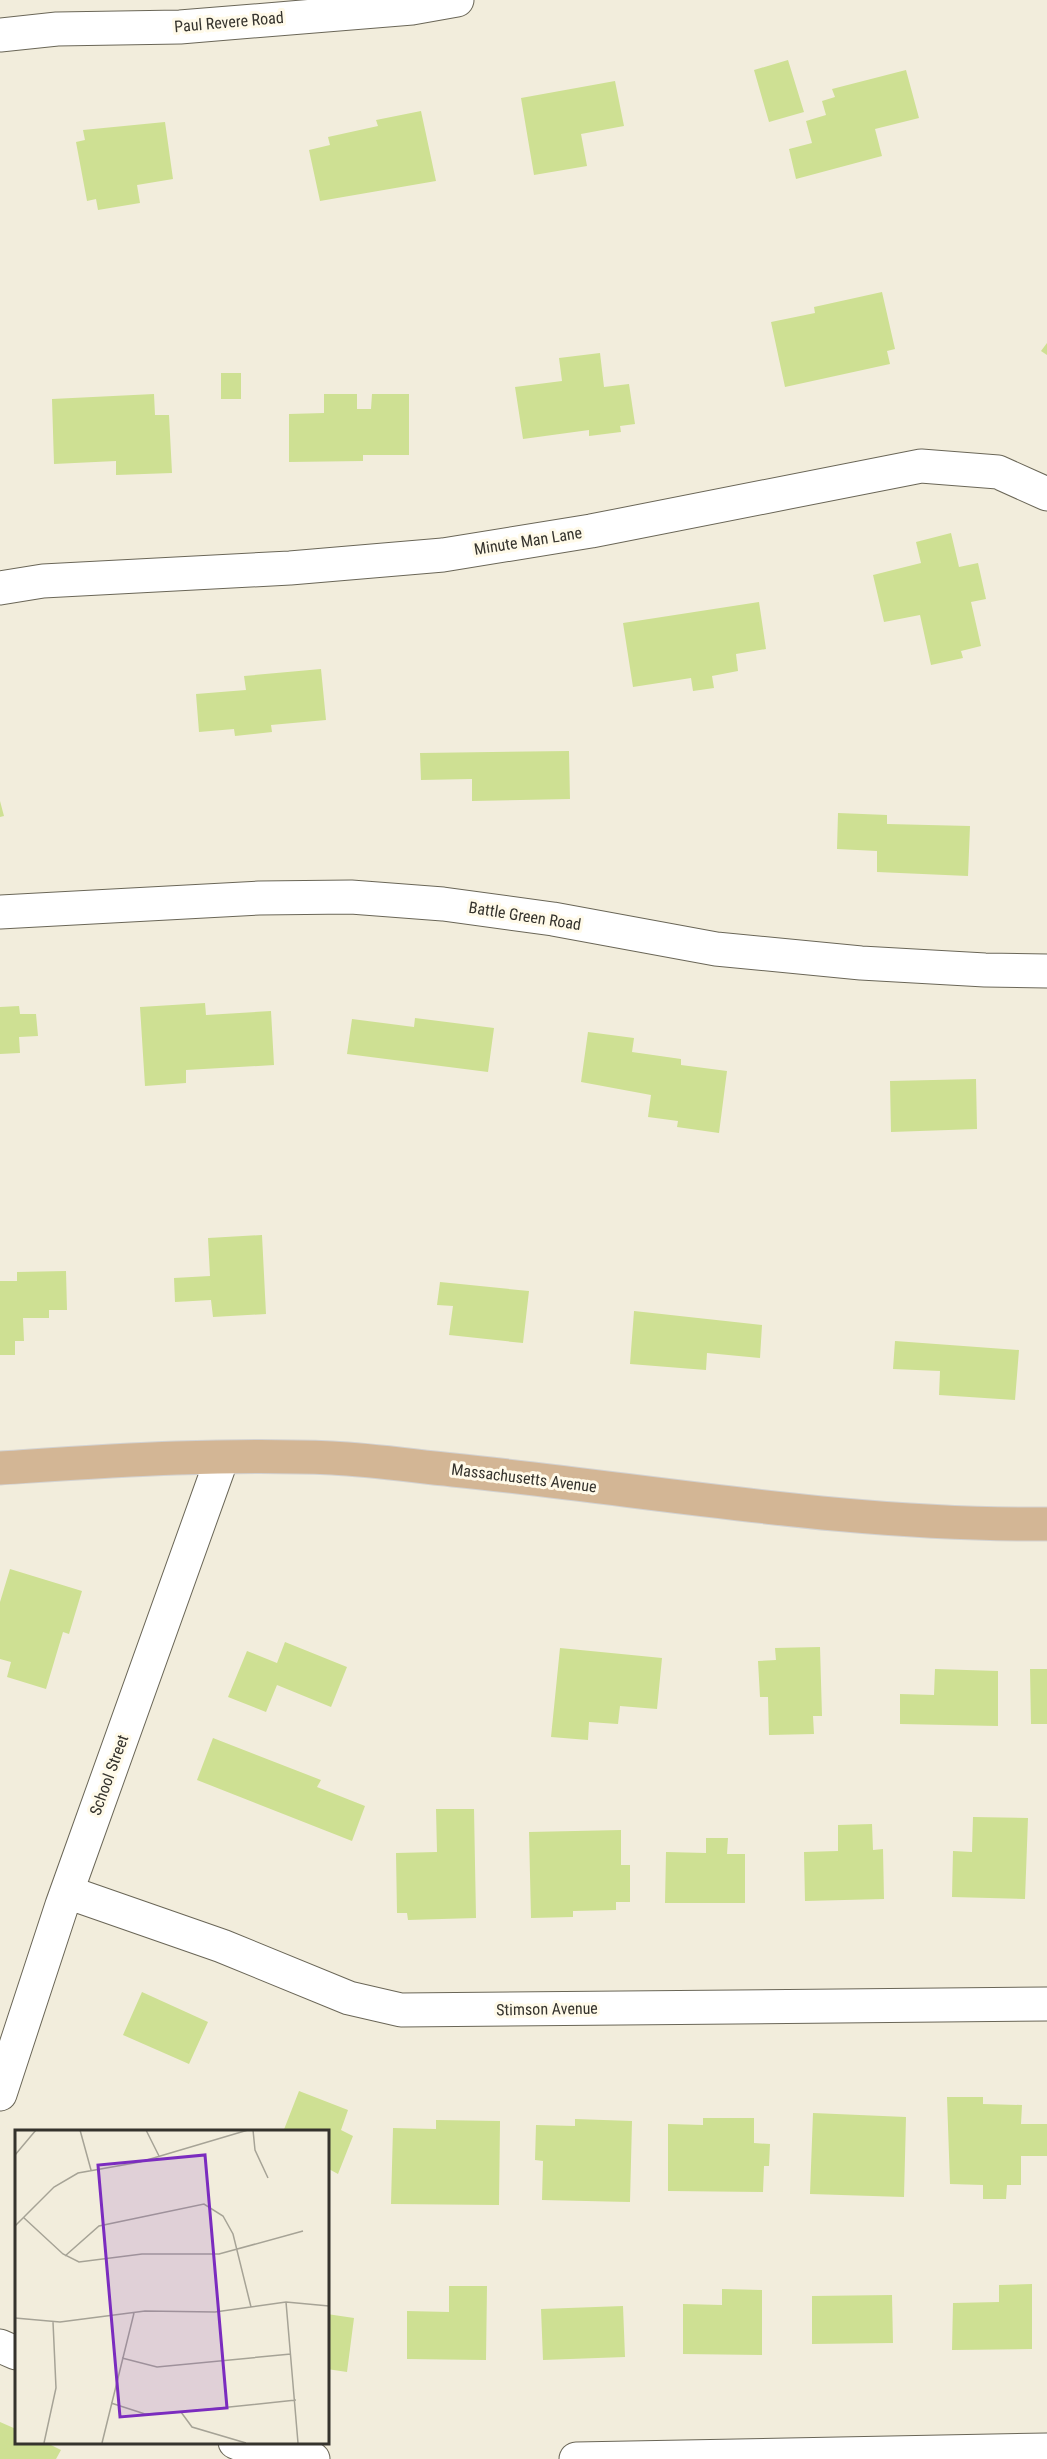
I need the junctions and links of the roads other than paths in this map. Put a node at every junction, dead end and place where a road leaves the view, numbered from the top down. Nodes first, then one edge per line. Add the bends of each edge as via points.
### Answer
1 (457, 0) edge
2 (0, 35) edge
3 (1047, 494) edge
4 (0, 588) edge
5 (0, 912) edge
6 (1047, 970) edge
7 (222, 1458) junction
8 (0, 1468) edge
9 (1047, 1524) edge
10 (67, 1892) junction
11 (1047, 2004) edge
12 (0, 2094) edge
13 (0, 2346) edge
14 (15, 2353) edge
15 (238, 2444) edge
16 (1047, 2450) edge
17 (313, 2459) edge
18 (576, 2459) edge
19 (594, 2459) edge

1 - 2 street, Paul Revere Road via 412,8 180,27 57,29
3 - 4 street, Minute Man Lane via 998,472 921,466 615,527 443,555 290,568 43,581
5 - 6 street, Battle Green Road via 351,897 443,904 553,919 716,949 872,963
7 - 8 main road, Massachusetts Avenue
7 - 9 main road, Massachusetts Avenue via 333,1458 766,1508 1004,1525
7 - 10 street, School Street
10 - 11 street, Stimson Avenue via 222,1946 349,1998 401,2010
10 - 12 street, School Street
13 - 14 street
15 - 17 street
16 - 19 street
18 - 19 street

